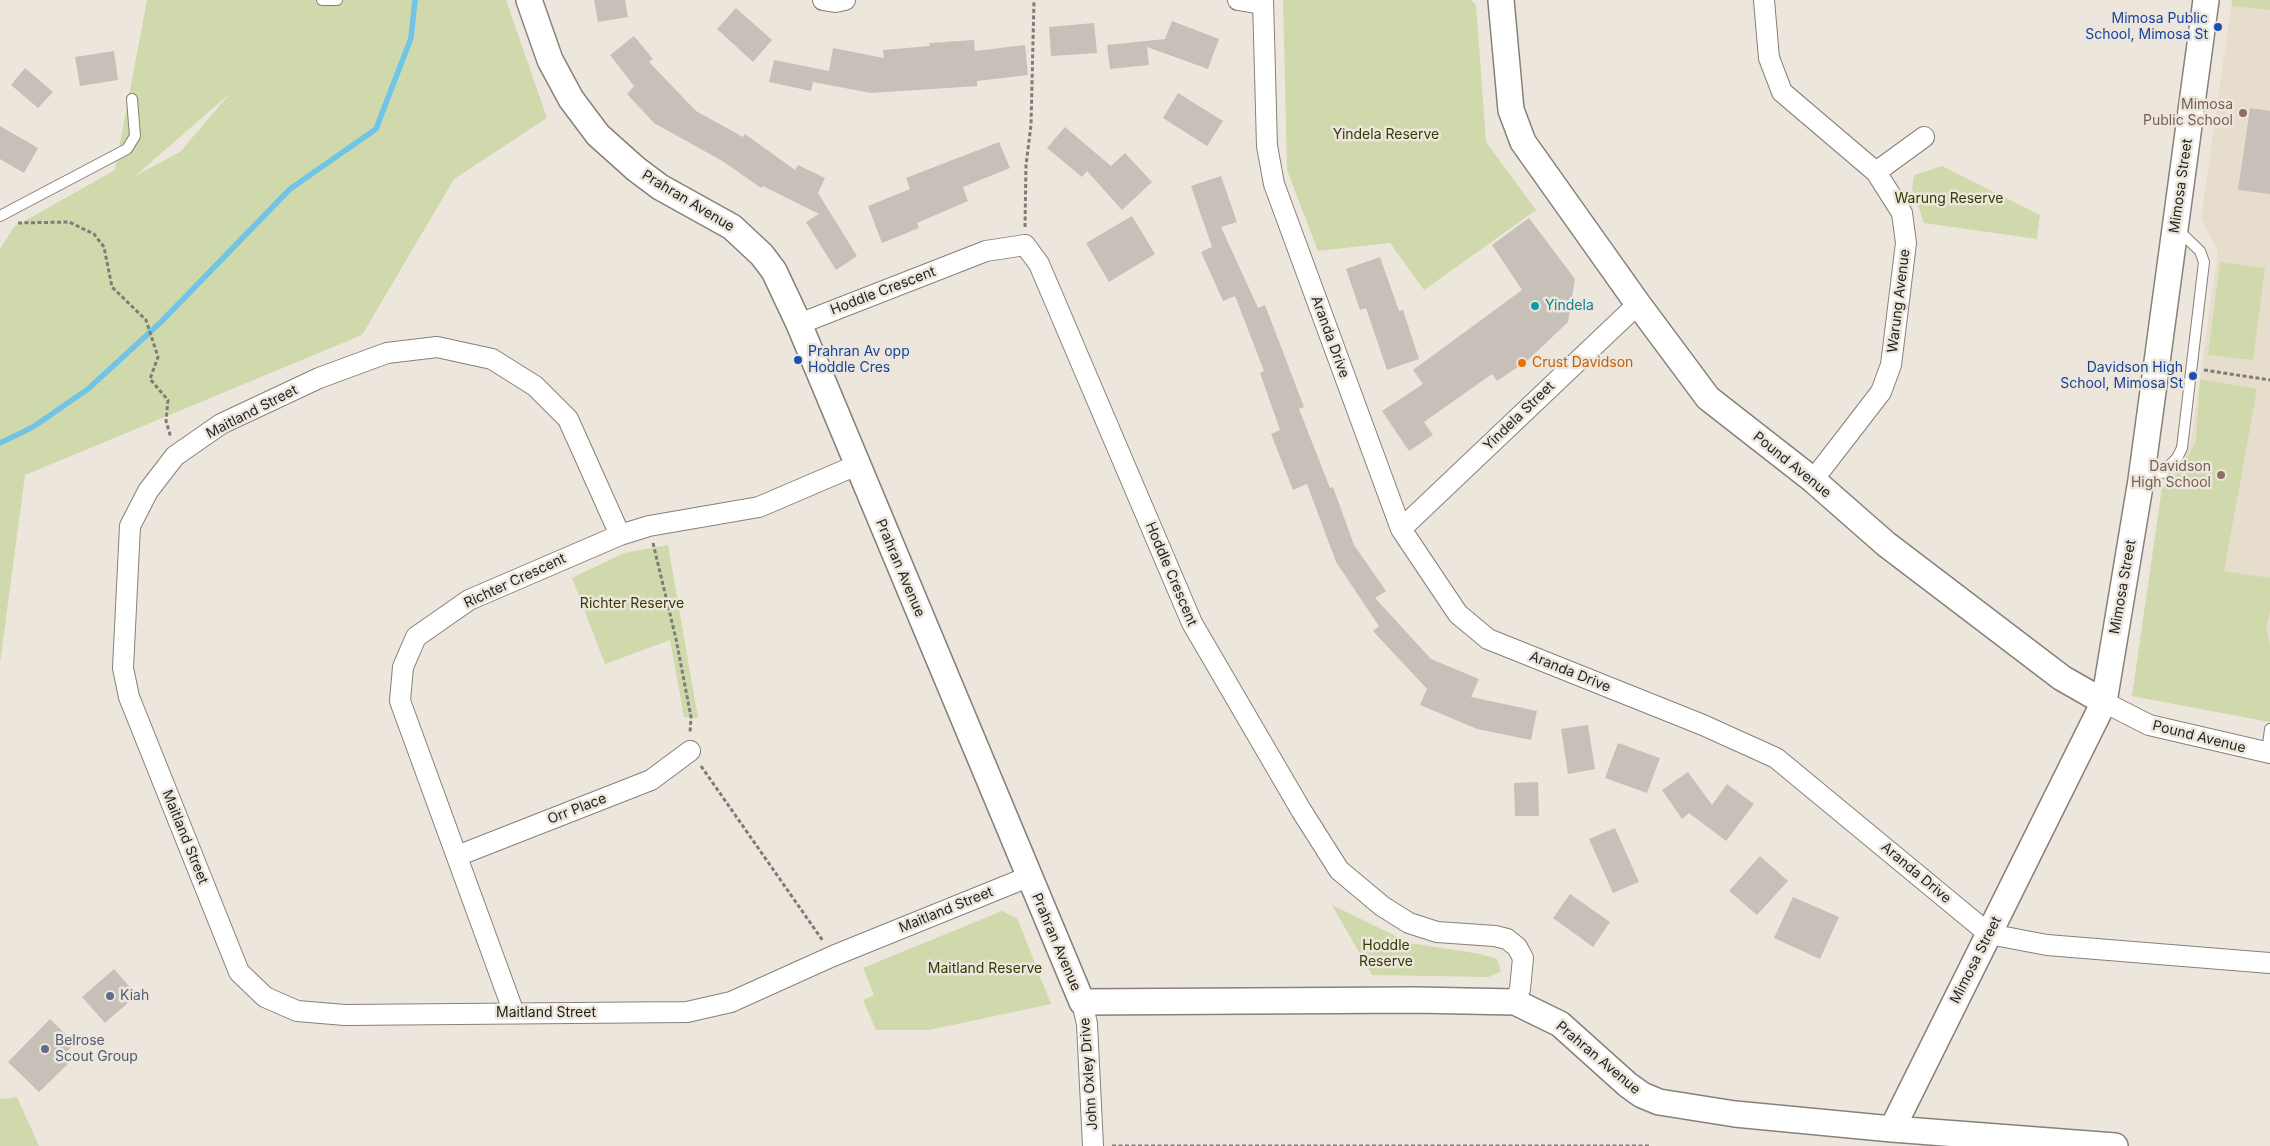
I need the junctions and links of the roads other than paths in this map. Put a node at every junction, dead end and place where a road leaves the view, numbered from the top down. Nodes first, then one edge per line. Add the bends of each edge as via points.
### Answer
1 (322, 0) edge
2 (337, 0) edge
3 (530, 0) edge
4 (822, 0) edge
5 (845, 0) edge
6 (1238, 0) edge
7 (1501, 0) edge
8 (1764, 0) edge
9 (2206, 0) edge
10 (1263, 2) edge
11 (132, 99) dead end
12 (1924, 137) dead end
13 (1876, 172) junction
14 (0, 216) edge
15 (2176, 228) junction
16 (1638, 304) junction
17 (799, 324) junction
18 (857, 465) junction
19 (1813, 480) junction
20 (2141, 480) junction
21 (1400, 529) junction
22 (620, 535) junction
23 (2104, 702) junction
24 (2270, 729) edge
25 (690, 751) road end
26 (2269, 753) edge
27 (457, 856) junction
28 (1028, 877) junction
29 (1989, 934) junction
30 (2270, 963) edge
31 (1082, 1002) junction
32 (1515, 1002) junction
33 (514, 1013) junction
34 (1892, 1129) junction
35 (1094, 1146) edge
36 (2115, 1146) edge

1 - 2 lane
3 - 17 street, Prahran Avenue via 550,60 571,99 598,135 660,187 732,227 750,242 774,271
4 - 5 street
6 - 10 street
7 - 16 street, Pound Avenue via 1511,110 1523,142
8 - 13 street, Warung Avenue via 1769,58 1782,92
9 - 15 street, Mimosa Street
10 - 21 street, Aranda Drive via 1267,146 1274,184
11 - 14 lane via 135,136 127,149
12 - 13 street
13 - 19 street, Warung Avenue via 1902,213 1906,243 1891,365 1881,392
15 - 20 street, Mimosa Street
15 - 20 lane via 2200,251 2204,262 2182,448 2162,473
16 - 19 street, Pound Avenue via 1708,398
16 - 21 street, Yindela Street
17 - 18 street, Prahran Avenue
17 - 32 street, Hoddle Crescent via 986,251 1025,245 1039,264 1192,624 1338,870 1408,923 1437,932 1507,939 1523,958 1520,990
18 - 22 street, Richter Crescent via 759,507 649,526
18 - 28 street, Prahran Avenue
19 - 23 street, Pound Avenue via 1886,544 2062,678
20 - 23 street, Mimosa Street
21 - 29 street, Aranda Drive via 1458,614 1488,639 1703,725 1776,758
22 - 27 street, Richter Crescent via 469,600 416,637 403,667 400,701
22 - 33 street, Maitland Street via 568,420 535,386 492,360 437,347 387,353 319,378 221,424 175,456 148,491 130,526 123,668 130,697 240,972 265,997 297,1011 345,1016
23 - 26 street, Pound Avenue via 2149,726
23 - 29 street, Mimosa Street
24 - 26 lane
25 - 27 street, Orr Place via 651,780
27 - 33 street, Richter Crescent
28 - 31 street, Prahran Avenue
28 - 33 street, Maitland Street via 833,956 731,1002 687,1012
29 - 30 street, Aranda Drive via 2047,945
29 - 34 street, Mimosa Street
31 - 32 street, Prahran Avenue
31 - 35 street, John Oxley Drive via 1087,1024
32 - 34 street, Prahran Avenue via 1560,1024 1628,1085 1659,1102 1735,1114
34 - 36 street, Prahran Avenue

